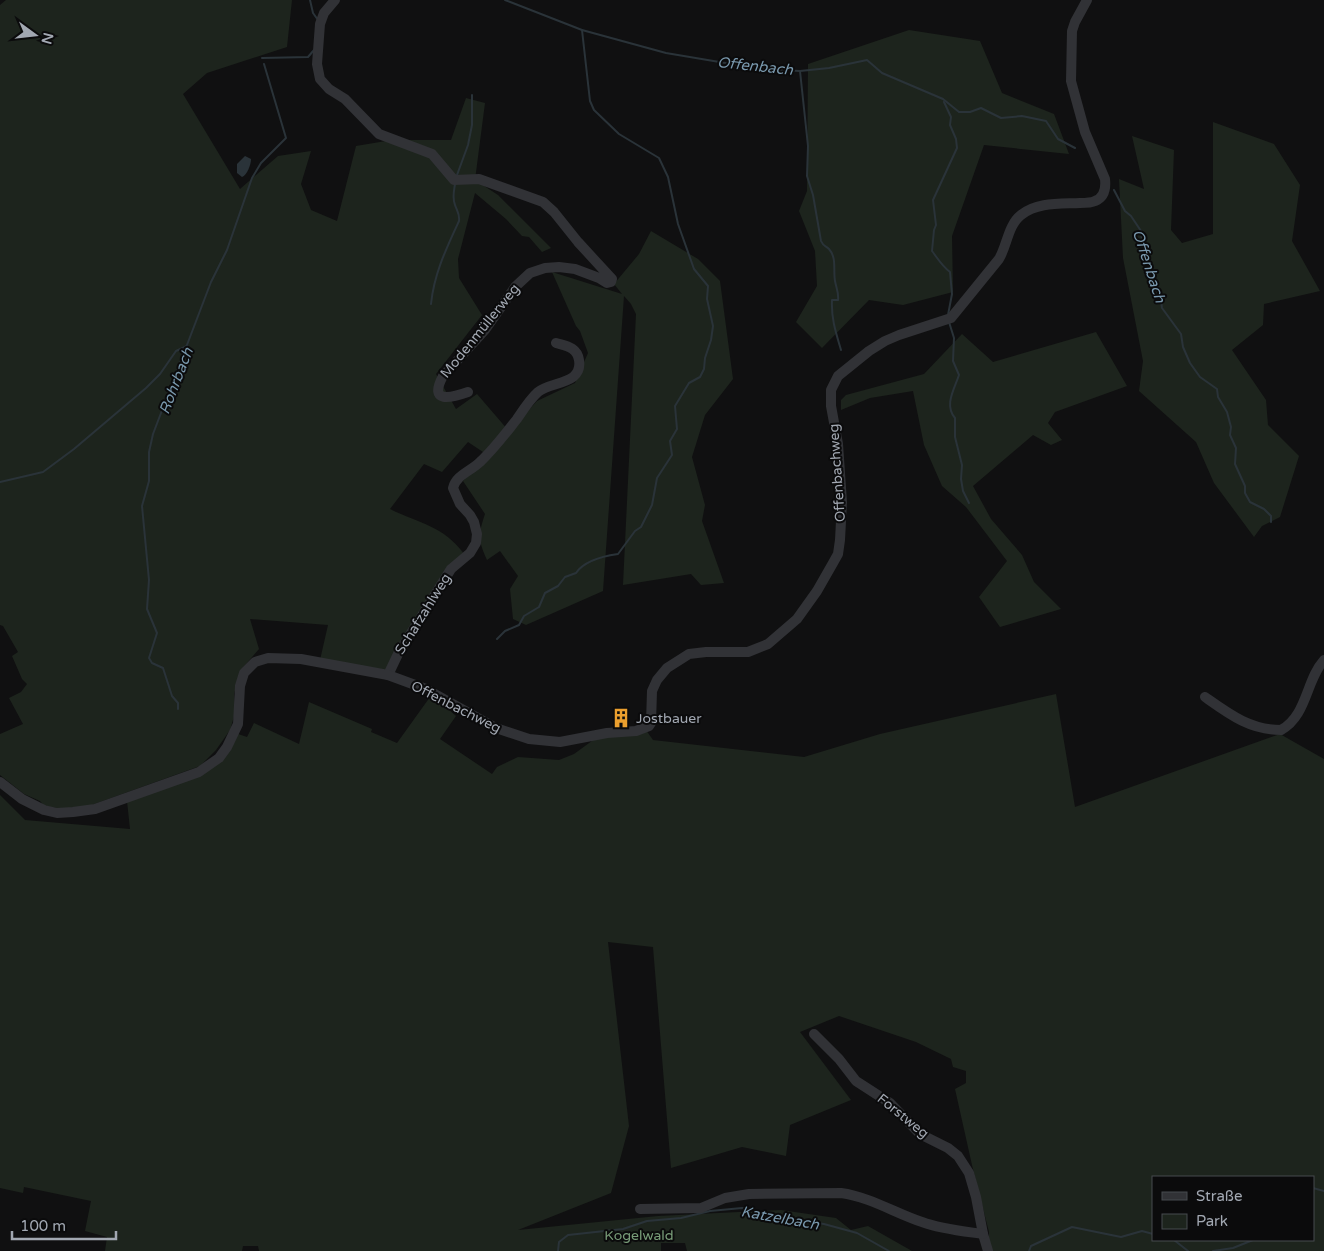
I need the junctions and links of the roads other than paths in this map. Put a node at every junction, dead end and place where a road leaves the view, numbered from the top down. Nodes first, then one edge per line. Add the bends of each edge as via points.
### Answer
1 (335, 0) edge
2 (1087, 0) edge
3 (556, 343) dead end
4 (468, 392) dead end
5 (1324, 660) edge
6 (388, 675) junction
7 (1205, 697) dead end
8 (0, 782) edge
9 (814, 1034) dead end
10 (640, 1209) dead end
11 (983, 1234) junction
12 (988, 1251) edge

1 - 4 street, Modenmüllerweg via 320,24 317,74 324,84 345,99 379,134 432,154 454,180 479,179 543,202 612,279 607,283 583,271 559,267 536,270 522,279 485,330 438,384 438,392 446,398
2 - 6 street, Offenbachweg via 1072,31 1071,81 1085,132 1105,179 1104,194 1093,202 1036,206 1020,215 999,259 951,318 885,341 838,376 831,390 842,502 838,554 797,619 756,650 689,654 677,661 654,684 650,696 649,726 636,731 560,742 529,740 496,728 426,688
3 - 6 street, Schafzahlweg via 576,352 580,361 578,370 565,382 536,393 485,457 454,482 452,488 474,522 476,543 470,553 451,569
5 - 7 street via 1317,668 1296,716 1281,730 1256,727
6 - 8 street, Offenbachweg via 301,659 260,659 246,670 241,680 238,724 219,758 184,778 95,809 57,813 44,810
9 - 11 street, Forstweg via 856,1081 890,1103 920,1134 958,1156 969,1173
10 - 11 street via 701,1208 725,1198 749,1194 841,1193 922,1222
11 - 12 street, Forstweg

